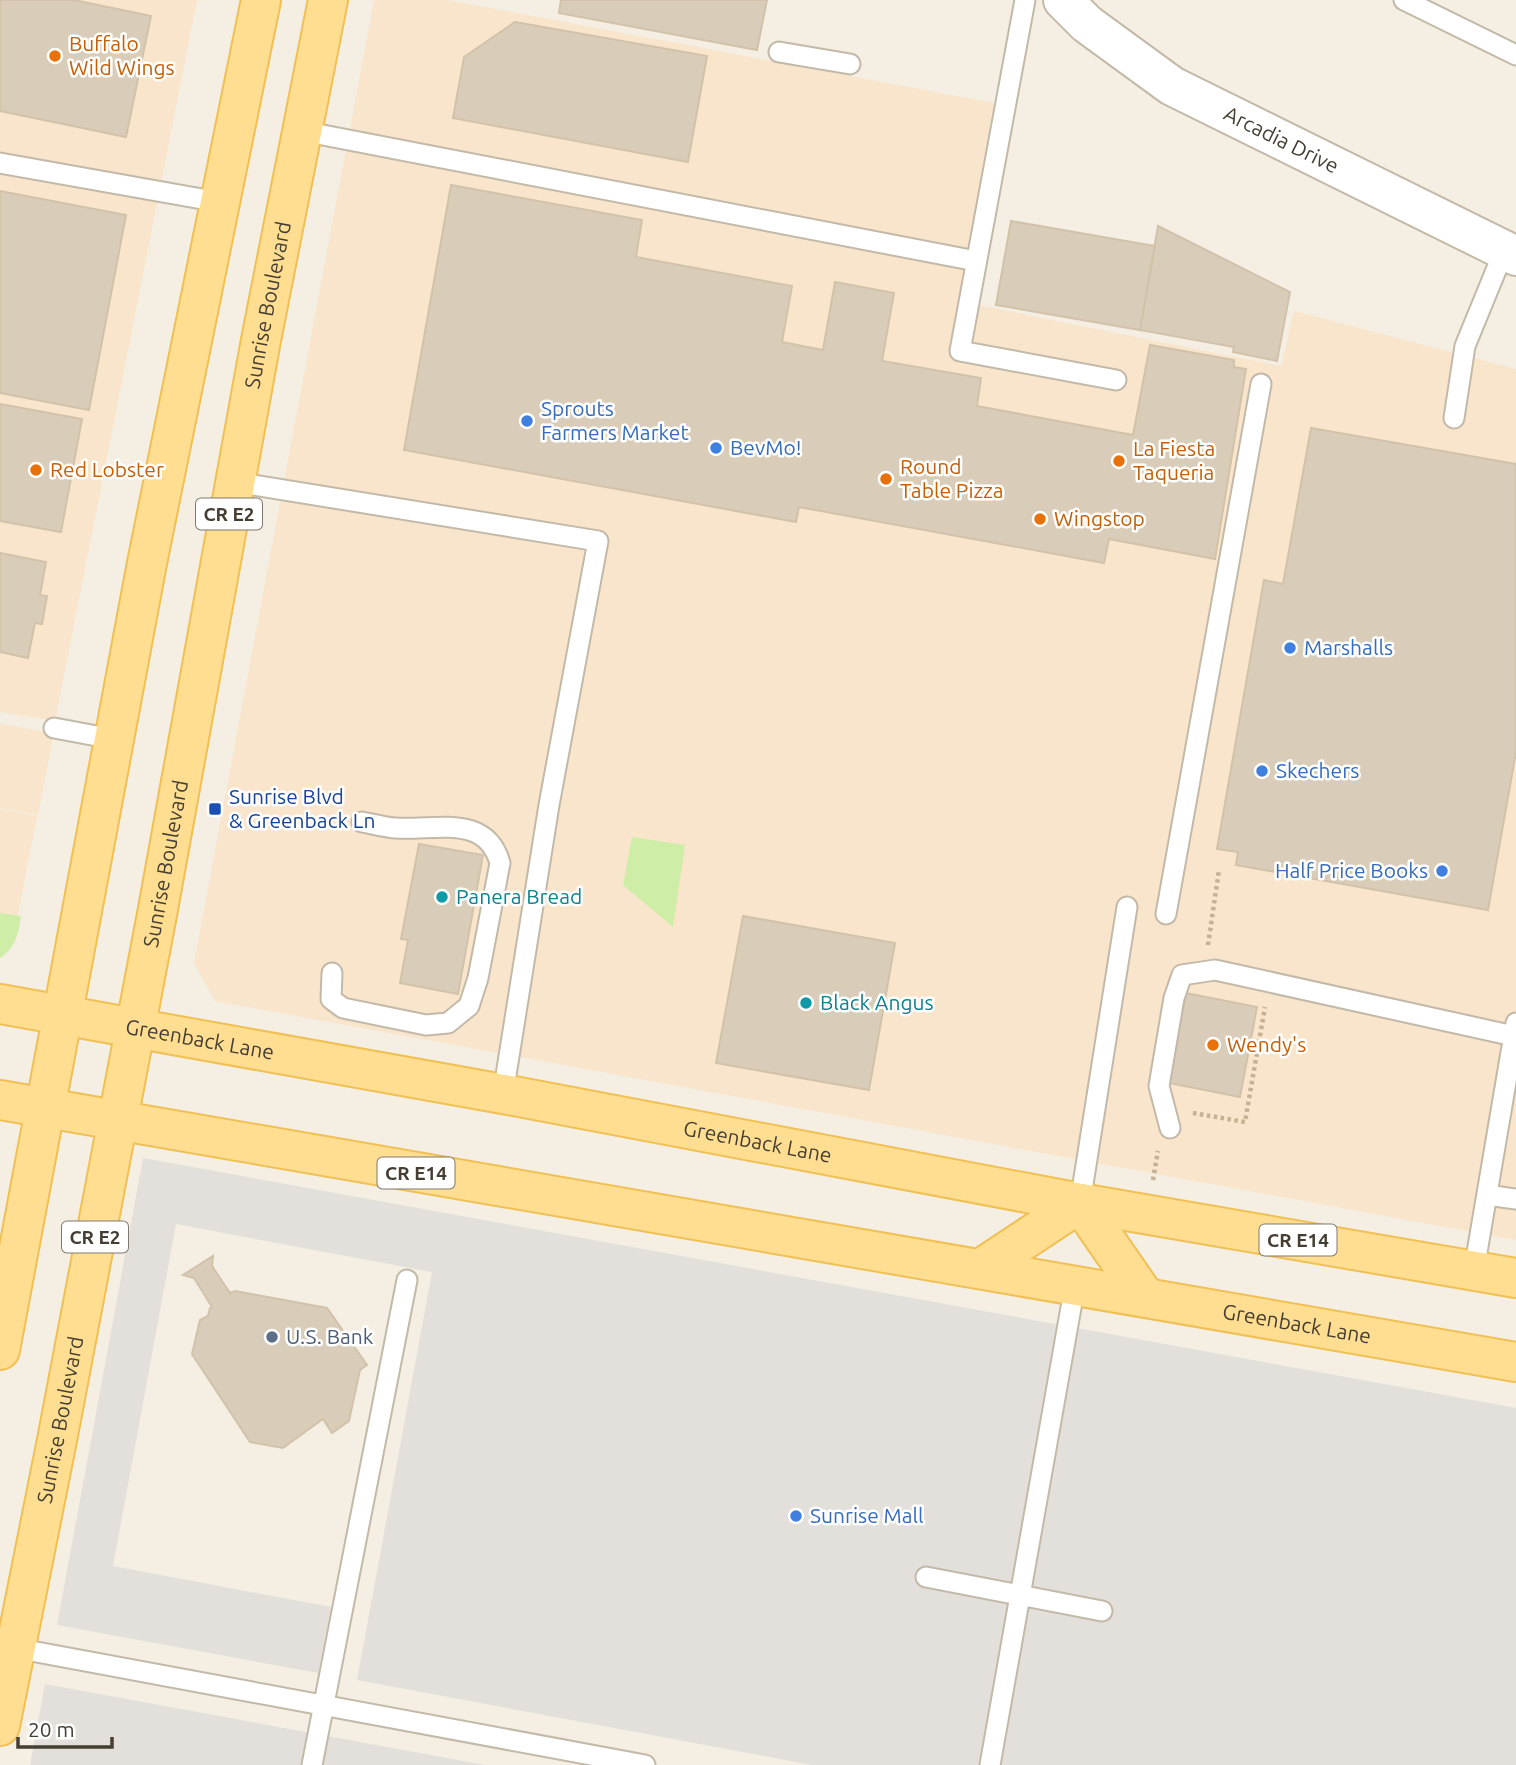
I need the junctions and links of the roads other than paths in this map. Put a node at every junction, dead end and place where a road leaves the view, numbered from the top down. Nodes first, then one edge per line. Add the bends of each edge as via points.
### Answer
1 (261, 0) edge
2 (328, 0) edge
3 (1025, 0) edge
4 (1063, 0) edge
5 (1404, 0) edge
6 (779, 52) dead end
7 (1516, 55) edge
8 (850, 64) dead end
9 (302, 131) junction
10 (0, 163) edge
11 (219, 202) junction
12 (1510, 254) edge
13 (976, 261) junction
14 (1116, 380) dead end
15 (1261, 384) dead end
16 (1454, 418) dead end
17 (235, 482) junction
18 (54, 728) dead end
19 (113, 739) junction
20 (362, 822) dead end
21 (1127, 907) dead end
22 (1166, 914) dead end
23 (332, 973) dead end
24 (0, 1004) edge
25 (63, 1015) junction
26 (134, 1028) junction
27 (1515, 1030) edge
28 (503, 1094) junction
29 (0, 1100) edge
30 (44, 1108) junction
31 (117, 1121) junction
32 (1170, 1128) dead end
33 (1487, 1195) junction
34 (1516, 1199) edge
35 (1080, 1203) junction
36 (980, 1269) junction
37 (1474, 1270) junction
38 (1516, 1278) edge
39 (407, 1280) dead end
40 (1075, 1285) junction
41 (1145, 1297) junction
42 (0, 1350) edge
43 (1516, 1362) edge
44 (926, 1577) dead end
45 (1021, 1595) junction
46 (1102, 1611) dead end
47 (15, 1648) junction
48 (326, 1706) junction
49 (0, 1726) edge
50 (313, 1765) edge
51 (645, 1765) edge
52 (990, 1765) edge

1 - 11 main road
2 - 9 main road, Sunrise Boulevard / CR E2
3 - 13 lane
4 - 12 street, Arcadia Drive via 1087,24 1172,86
5 - 7 lane
6 - 8 lane
9 - 13 lane
9 - 17 main road, Sunrise Boulevard / CR E2
10 - 11 lane
11 - 19 main road
12 - 16 lane via 1465,346
13 - 14 lane via 960,351
15 - 22 lane
17 - 26 main road, Sunrise Boulevard / CR E2
17 - 28 lane via 598,541 549,805
18 - 19 lane
19 - 25 main road
20 - 23 lane via 394,828 467,828 486,837 496,850 500,863 478,978 469,1006 448,1023 426,1025 343,1008 331,999
21 - 35 lane
24 - 25 main road, Greenback Lane / CR E14
25 - 26 main road, Greenback Lane / CR E14
25 - 30 main road
26 - 28 main road, Greenback Lane / CR E14
26 - 31 main road, Sunrise Boulevard / CR E2
27 - 32 lane via 1215,970 1182,975 1159,1086
27 - 33 lane
28 - 35 main road, Greenback Lane / CR E14
29 - 30 main road, Greenback Lane / CR E14
30 - 31 main road, Greenback Lane / CR E14
30 - 42 main road
31 - 36 main road, Greenback Lane / CR E14
31 - 47 main road, Sunrise Boulevard / CR E2
33 - 34 lane
33 - 37 lane
35 - 36 main road
35 - 37 main road, Greenback Lane / CR E14
35 - 41 main road
36 - 40 main road, Greenback Lane / CR E14
37 - 38 main road, Greenback Lane / CR E14
39 - 48 lane
40 - 41 main road, Greenback Lane / CR E14
40 - 45 lane
41 - 43 main road, Greenback Lane / CR E14
44 - 45 lane
45 - 46 lane
45 - 52 lane
47 - 48 lane
47 - 49 main road, Sunrise Boulevard / CR E2
48 - 50 lane
48 - 51 lane

